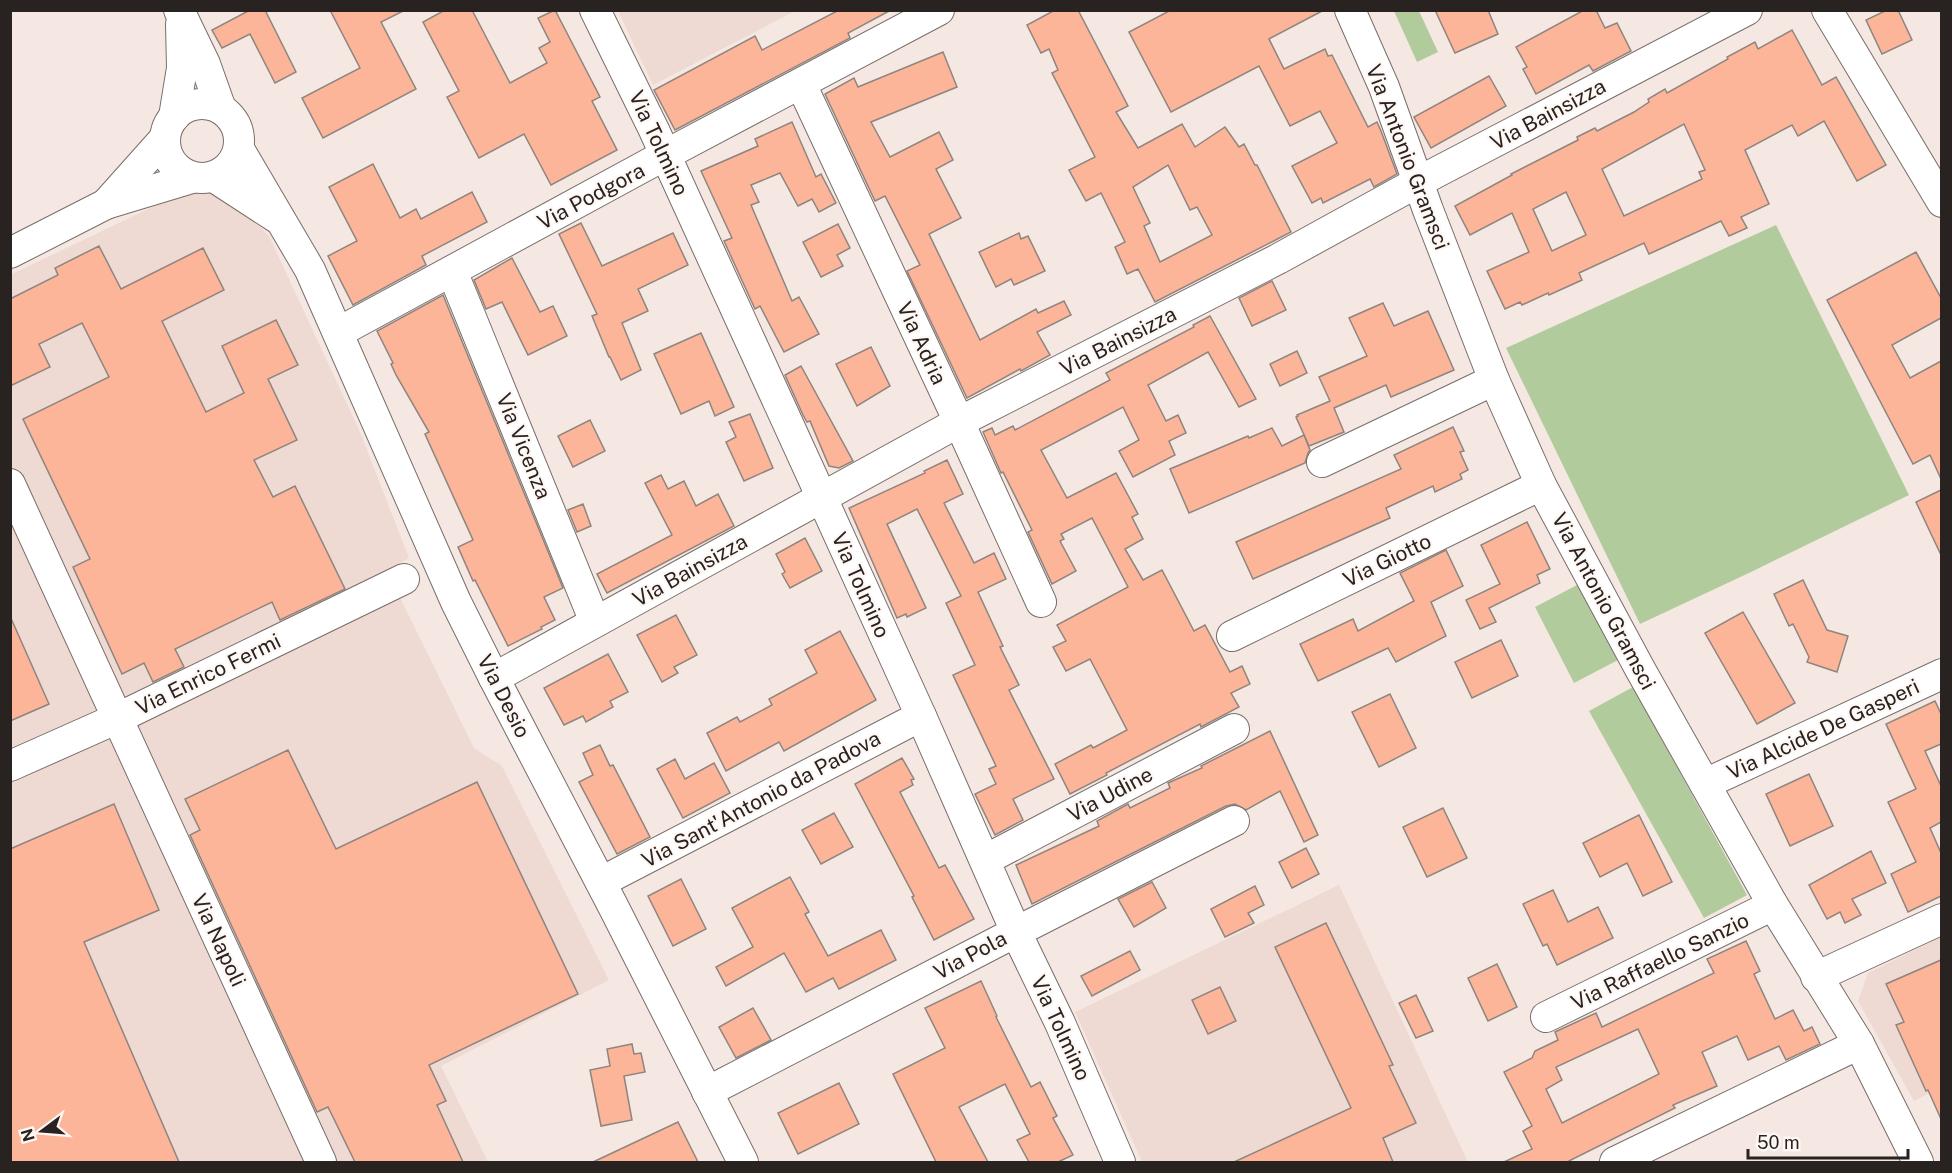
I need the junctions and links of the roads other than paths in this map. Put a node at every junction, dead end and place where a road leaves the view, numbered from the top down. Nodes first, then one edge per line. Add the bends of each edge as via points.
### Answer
1 (595, 10) edge
2 (939, 10) edge
3 (1350, 10) edge
4 (1747, 10) edge
5 (1827, 10) edge
6 (180, 13) edge
7 (801, 84) junction
8 (221, 109) junction
9 (169, 127) junction
10 (239, 149) junction
11 (665, 155) junction
12 (203, 177) junction
13 (1418, 182) junction
14 (1941, 202) edge
15 (106, 204) junction
16 (282, 221) junction
17 (10, 253) edge
18 (452, 271) junction
19 (339, 332) junction
20 (1494, 380) junction
21 (959, 422) junction
22 (1322, 462) dead end
23 (10, 484) edge
24 (1541, 485) junction
25 (822, 498) junction
26 (404, 579) dead end
27 (1041, 602) dead end
28 (596, 622) junction
29 (1232, 636) dead end
30 (1941, 674) edge
31 (494, 678) junction
32 (921, 716) junction
33 (118, 718) junction
34 (1234, 729) dead end
35 (10, 766) edge
36 (1705, 784) junction
37 (1234, 822) dead end
38 (985, 860) junction
39 (601, 882) junction
40 (1773, 905) junction
41 (1941, 919) edge
42 (1016, 932) junction
43 (1816, 977) junction
44 (1546, 1017) dead end
45 (1859, 1044) junction
46 (707, 1092) junction
47 (1114, 1160) edge
48 (321, 1162) edge
49 (743, 1162) edge
50 (1615, 1162) edge
51 (1918, 1162) edge

1 - 11 street, Via Tolmino
2 - 7 street, Via Podgora
3 - 13 street, Via Antonio Gramsci via 1384,87
4 - 13 street, Via Bainsizza
5 - 14 street
6 - 8 street
6 - 9 street via 182,68
7 - 11 street, Via Podgora
7 - 21 street, Via Adria
8 - 9 street via 209,104 184,108
8 - 10 street via 237,126
9 - 12 street via 166,151 171,163 181,172
9 - 15 street
10 - 12 street via 226,171
10 - 16 street, Via Desio
11 - 18 street, Via Podgora
11 - 25 street, Via Tolmino
12 - 15 street
12 - 16 street, Via Desio
13 - 20 street, Via Antonio Gramsci
13 - 21 street, Via Bainsizza via 1278,259
15 - 17 street
16 - 19 street, Via Desio
18 - 19 street, Via Podgora
18 - 28 street, Via Vicenza
19 - 31 street, Via Desio via 438,563
20 - 22 street
20 - 24 street, Via Antonio Gramsci
21 - 25 street, Via Bainsizza
21 - 27 street, Via Adria
23 - 33 street, Via Napoli
24 - 29 street, Via Giotto
24 - 36 street, Via Antonio Gramsci
25 - 28 street, Via Bainsizza
25 - 32 street, Via Tolmino
26 - 33 street, Via Enrico Fermi
28 - 31 street, Via Bainsizza
30 - 36 street, Via Alcide De Gasperi
31 - 39 street, Via Desio
32 - 38 street, Via Tolmino
32 - 39 street, Via Sant'Antonio da Padova
33 - 35 street, Via Enrico Fermi
33 - 48 street, Via Napoli
34 - 38 street, Via Udine
36 - 40 street, Via Antonio Gramsci
37 - 42 street, Via Pola
38 - 42 street, Via Tolmino
39 - 46 street, Via Desio
40 - 43 street, Via Antonio Gramsci
40 - 44 street, Via Raffaello Sanzio
41 - 43 street
42 - 46 street, Via Pola
42 - 47 street, Via Tolmino via 1060,1023
43 - 45 street, Via Antonio Gramsci
45 - 50 street
45 - 51 street, Via Antonio Gramsci
46 - 49 street, Via Desio

